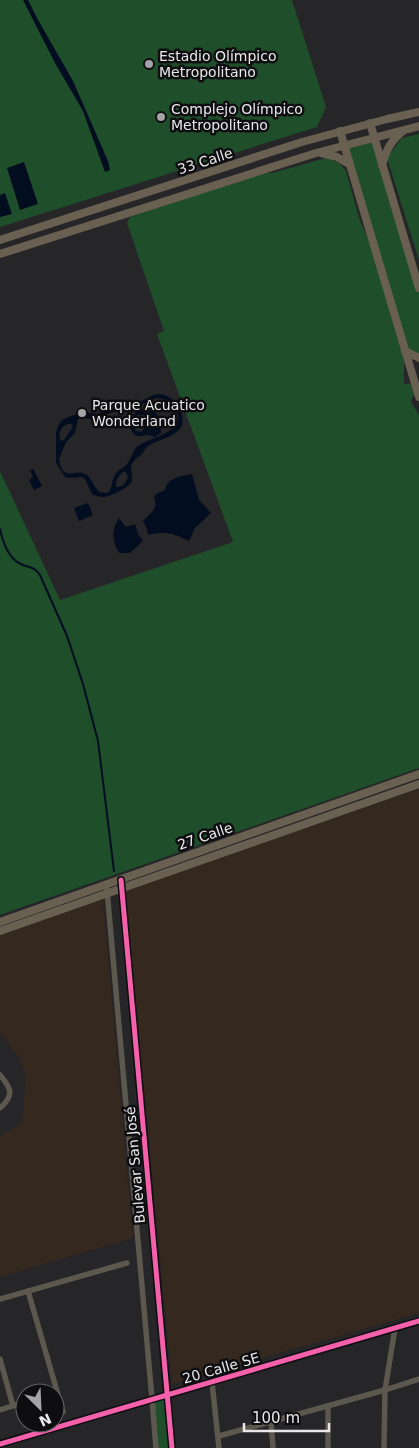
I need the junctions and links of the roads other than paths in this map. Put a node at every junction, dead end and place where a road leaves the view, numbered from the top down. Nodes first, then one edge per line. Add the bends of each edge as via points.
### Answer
1 (419, 112) edge
2 (370, 123) junction
3 (419, 126) edge
4 (404, 130) junction
5 (340, 131) junction
6 (374, 137) junction
7 (344, 145) junction
8 (316, 153) junction
9 (350, 164) junction
10 (382, 165) junction
11 (129, 199) junction
12 (121, 216) junction
13 (0, 240) edge
14 (0, 254) edge
15 (419, 288) edge
16 (405, 351) junction
17 (419, 358) edge
18 (419, 397) edge
19 (419, 774) edge
20 (419, 784) edge
21 (120, 880) junction
22 (106, 884) junction
23 (121, 889) junction
24 (107, 894) junction
25 (0, 922) edge
26 (0, 931) edge
27 (0, 1075) edge
28 (0, 1108) edge
29 (127, 1263) dead end
30 (28, 1291) junction
31 (0, 1299) edge
32 (419, 1321) edge
33 (395, 1328) junction
34 (0, 1360) edge
35 (419, 1379) edge
36 (212, 1382) junction
37 (53, 1383) edge
38 (386, 1390) junction
39 (168, 1395) junction
40 (152, 1399) junction
41 (13, 1406) joint
42 (328, 1406) junction
43 (0, 1410) edge
44 (271, 1421) junction
45 (219, 1436) junction
46 (0, 1444) edge
47 (156, 1448) edge
48 (172, 1448) edge
49 (219, 1448) edge
50 (273, 1448) edge
51 (328, 1448) edge
52 (384, 1448) edge

1 - 2 main road, 33 Calle
2 - 5 main road, 33 Calle
2 - 6 main road
3 - 4 main road, 33 Calle
4 - 6 main road, 33 Calle
4 - 10 main road via 386,152
5 - 7 main road
5 - 11 main road, 33 Calle
6 - 7 main road, 33 Calle
6 - 10 main road
7 - 8 main road, 33 Calle
7 - 9 main road
8 - 9 main road via 337,156
8 - 12 main road, 33 Calle
9 - 16 main road
10 - 15 main road
11 - 12 main road
11 - 13 main road, 33 Calle
12 - 14 main road, 33 Calle
16 - 17 main road
16 - 18 main road
19 - 21 main road, 27 Calle
20 - 23 main road, 27 Calle
21 - 22 main road, 27 Calle
21 - 23 street, Bulevar San José
22 - 24 street, Bulevar San José
22 - 25 main road, 27 Calle
23 - 24 main road, 27 Calle
23 - 39 street, Bulevar San José
24 - 26 main road, 27 Calle
24 - 40 street, Bulevar San José
27 - 28 street via 10,1088
29 - 30 street
30 - 31 street
30 - 37 street
32 - 33 street, 20 Calle SE
33 - 36 street, 20 Calle SE
33 - 38 street
34 - 41 street
35 - 38 street
36 - 39 street, 20 Calle SE
36 - 45 street
38 - 42 street
38 - 52 street
39 - 40 street, 20 Calle SE
39 - 48 street, Bulevar San José
40 - 46 street, 20 Calle SE
40 - 47 street, Bulevar San José
41 - 43 street
42 - 44 street
42 - 51 street
44 - 45 street
44 - 50 street
45 - 49 street

